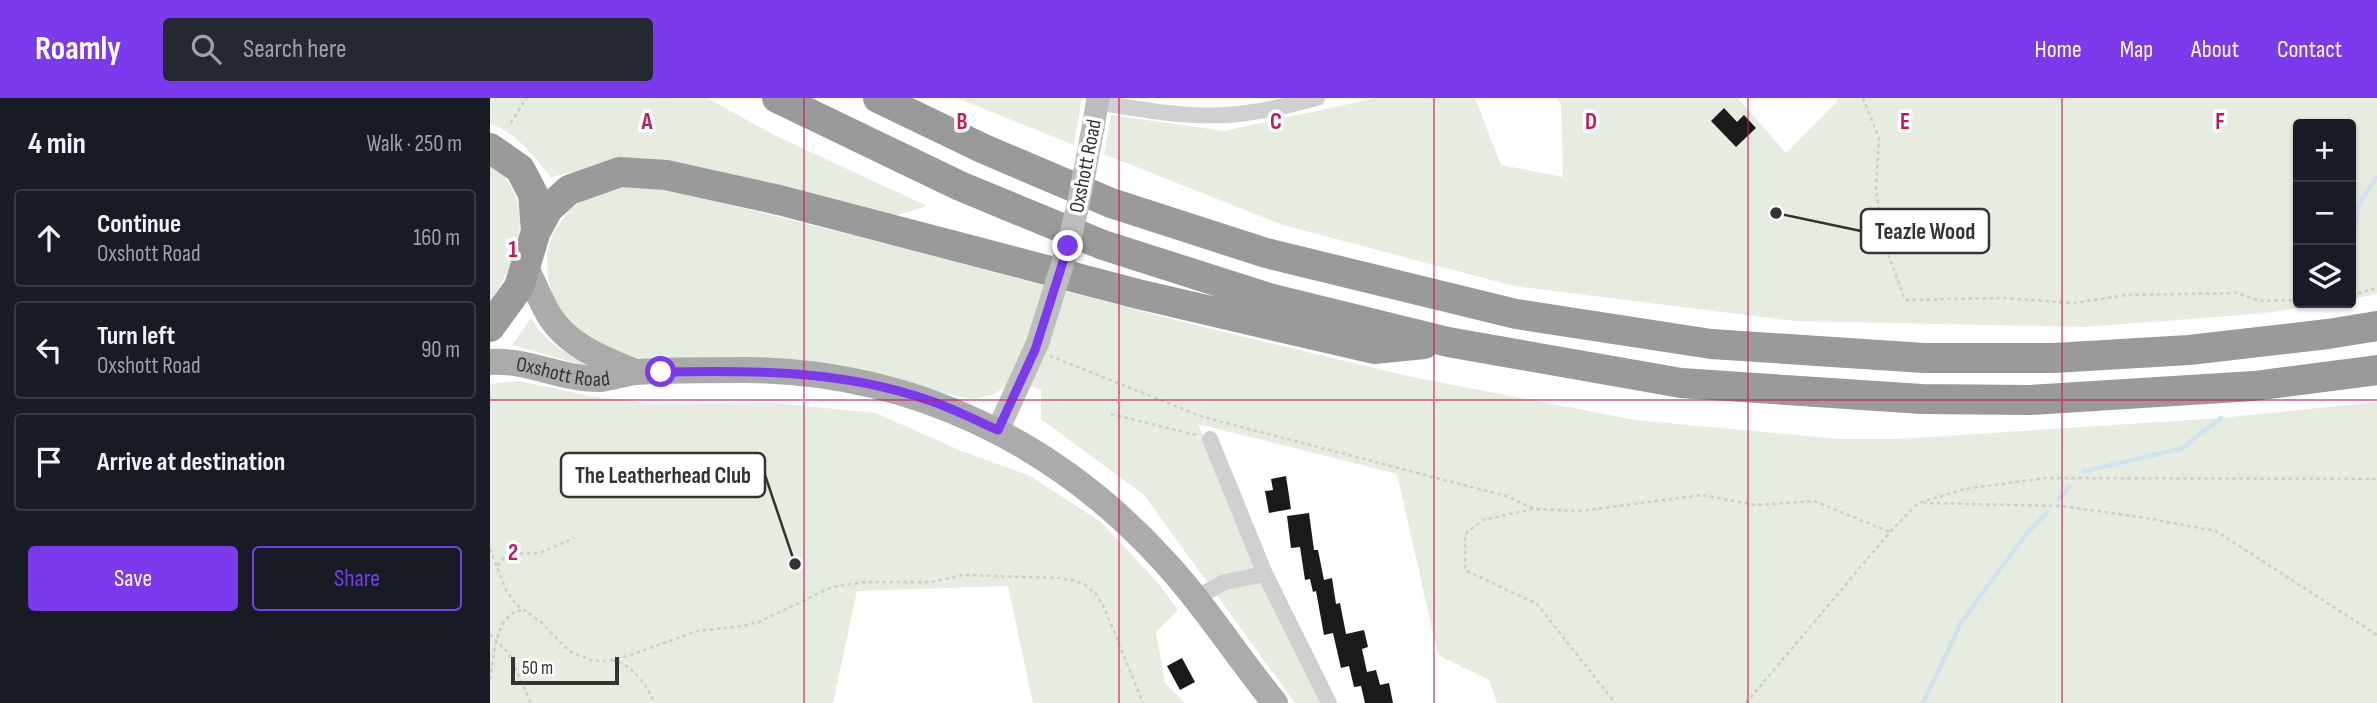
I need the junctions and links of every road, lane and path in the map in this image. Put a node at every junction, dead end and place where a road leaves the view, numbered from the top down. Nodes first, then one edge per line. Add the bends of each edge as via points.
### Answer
1 (526, 98) edge
2 (777, 98) edge
3 (878, 98) edge
4 (1317, 98) edge
5 (1863, 98) edge
6 (1097, 100) edge
7 (511, 122) dead end
8 (490, 148) edge
9 (536, 231) junction
10 (526, 265) junction
11 (2377, 288) edge
12 (2356, 294) edge
13 (2293, 300) edge
14 (2377, 326) edge
15 (490, 327) edge
16 (1448, 342) junction
17 (1036, 346) junction
18 (490, 362) edge
19 (2377, 370) edge
20 (635, 372) junction
21 (1111, 414) dead end
22 (998, 430) junction
23 (1210, 439) joint
24 (2377, 479) edge
25 (1918, 503) junction
26 (1535, 509) junction
27 (1889, 532) junction
28 (574, 538) dead end
29 (490, 549) edge
30 (498, 566) junction
31 (1265, 574) junction
32 (1195, 598) junction
33 (523, 610) junction
34 (490, 634) edge
35 (2377, 635) edge
36 (498, 641) junction
37 (611, 660) junction
38 (490, 679) edge
39 (531, 703) edge
40 (655, 703) edge
41 (1143, 703) edge
42 (1275, 703) edge
43 (1329, 703) edge
44 (1615, 703) edge
45 (1746, 703) edge

1 - 7 path
2 - 16 highway via 960,186 1102,245 1269,298
3 - 14 highway via 1111,203 1266,253 1516,314 1711,344 1924,358 2054,358 2189,350
4 - 6 street via 1220,115 1182,115
5 - 13 path via 1879,138 1876,189 1884,243 1905,300 2002,298 2075,303 2126,295 2237,293 2260,301
6 - 17 main road, Oxshott Road, bridge via 1073,223
8 - 9 highway via 520,169 533,194
9 - 10 highway
9 - 16 highway via 548,209 569,190 620,172 666,175 1374,349
10 - 15 highway via 519,287
10 - 20 main road, Oxshott Road via 550,316 566,335 591,354
11 - 12 path
16 - 19 highway via 1681,383 1922,399 2030,400 2228,388
17 - 22 main road, Oxshott Road
17 - 26 path via 1203,417 1506,496
18 - 20 main road, Oxshott Road via 599,379
20 - 22 main road, Oxshott Road via 750,370 846,379 928,400
21 - 23 path
22 - 32 main road, Oxshott Road via 1094,493
23 - 31 street
24 - 25 path via 2045,478 1965,489
25 - 27 path
25 - 35 path via 2061,506 2216,531
26 - 27 path via 1580,510 1702,495 1756,505 1814,501
26 - 44 path via 1483,520 1465,534 1465,570 1537,604
27 - 45 path
28 - 30 path via 540,553 507,554
29 - 30 path
30 - 33 path via 506,590
31 - 32 street via 1225,582
31 - 43 street
32 - 42 main road, Oxshott Road
33 - 36 path via 508,615
33 - 37 path via 575,655
34 - 36 path
36 - 38 path
36 - 39 path via 519,672
37 - 40 path via 633,671
37 - 41 path via 697,631 759,622 842,584 930,582 964,575 1058,578 1076,581 1096,594

